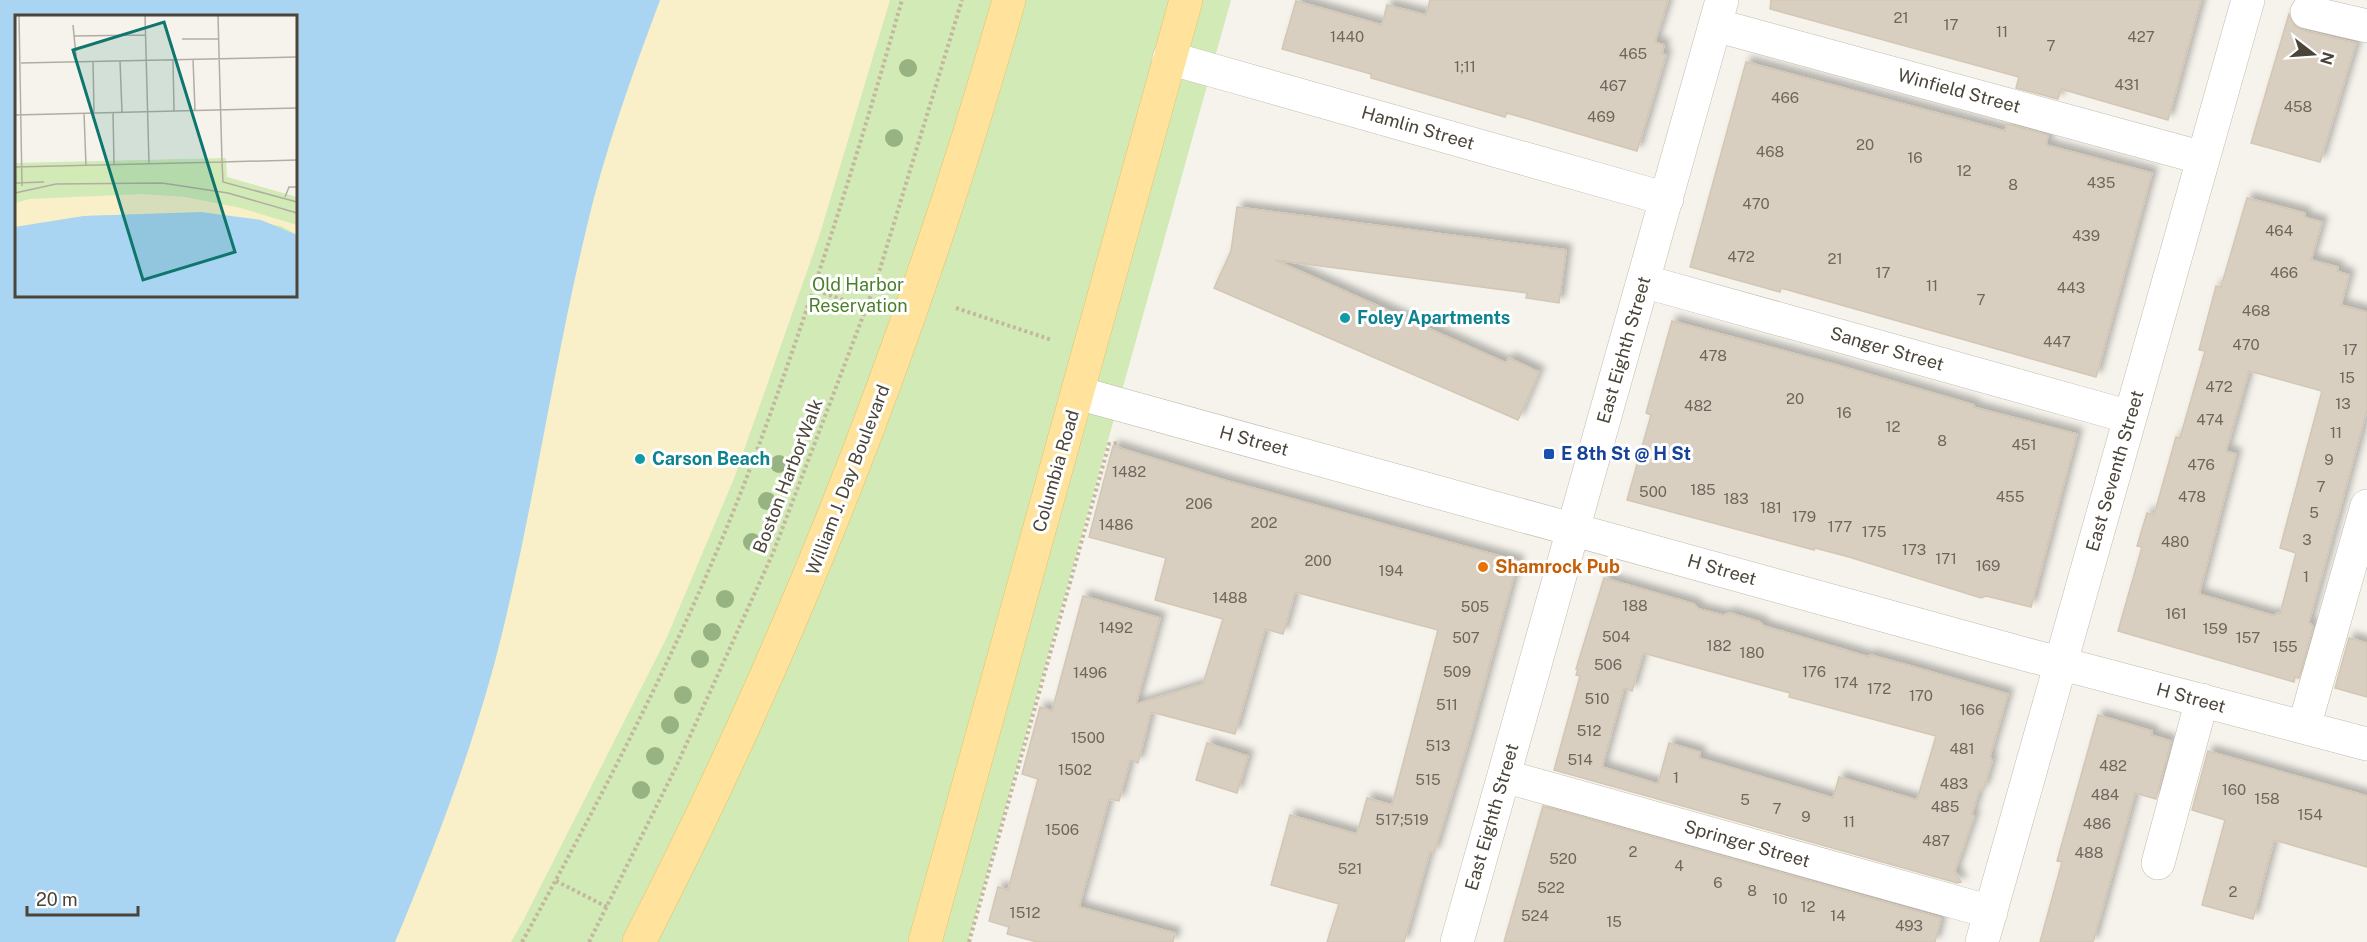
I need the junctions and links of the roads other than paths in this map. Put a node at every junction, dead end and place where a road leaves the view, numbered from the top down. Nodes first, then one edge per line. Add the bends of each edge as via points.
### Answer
1 (1009, 0) edge
2 (1186, 0) edge
3 (2248, 0) edge
4 (1719, 12) edge
5 (2307, 12) dead end
6 (2367, 26) edge
7 (1169, 58) junction
8 (2203, 158) junction
9 (1667, 199) junction
10 (1643, 281) junction
11 (1078, 393) junction
12 (2130, 417) junction
13 (2367, 506) edge
14 (1573, 529) junction
15 (2061, 663) junction
16 (2202, 700) junction
17 (2304, 727) junction
18 (2367, 744) edge
19 (1504, 776) junction
20 (2158, 863) dead end
21 (1987, 927) edge
22 (639, 942) edge
23 (925, 942) edge
24 (1457, 942) edge

1 - 22 main road, William J. Day Boulevard via 947,208 859,454 757,700
2 - 7 main road, Columbia Road
3 - 8 street, East Seventh Street
4 - 8 street, Winfield Street
4 - 9 street, East Eighth Street
5 - 6 street
7 - 9 street, Hamlin Street
7 - 11 main road, Columbia Road
8 - 12 street, East Seventh Street
9 - 10 street, East Eighth Street
10 - 12 street, Sanger Street
10 - 14 street, East Eighth Street
11 - 14 street, H Street
11 - 23 main road, Columbia Road
12 - 15 street, East Seventh Street
13 - 17 street
14 - 15 street, H Street
14 - 19 street, East Eighth Street
15 - 16 street, H Street
15 - 21 street, East Seventh Street
16 - 17 street, H Street
16 - 20 street
17 - 18 street, H Street
19 - 21 street, Springer Street
19 - 24 street, East Eighth Street

